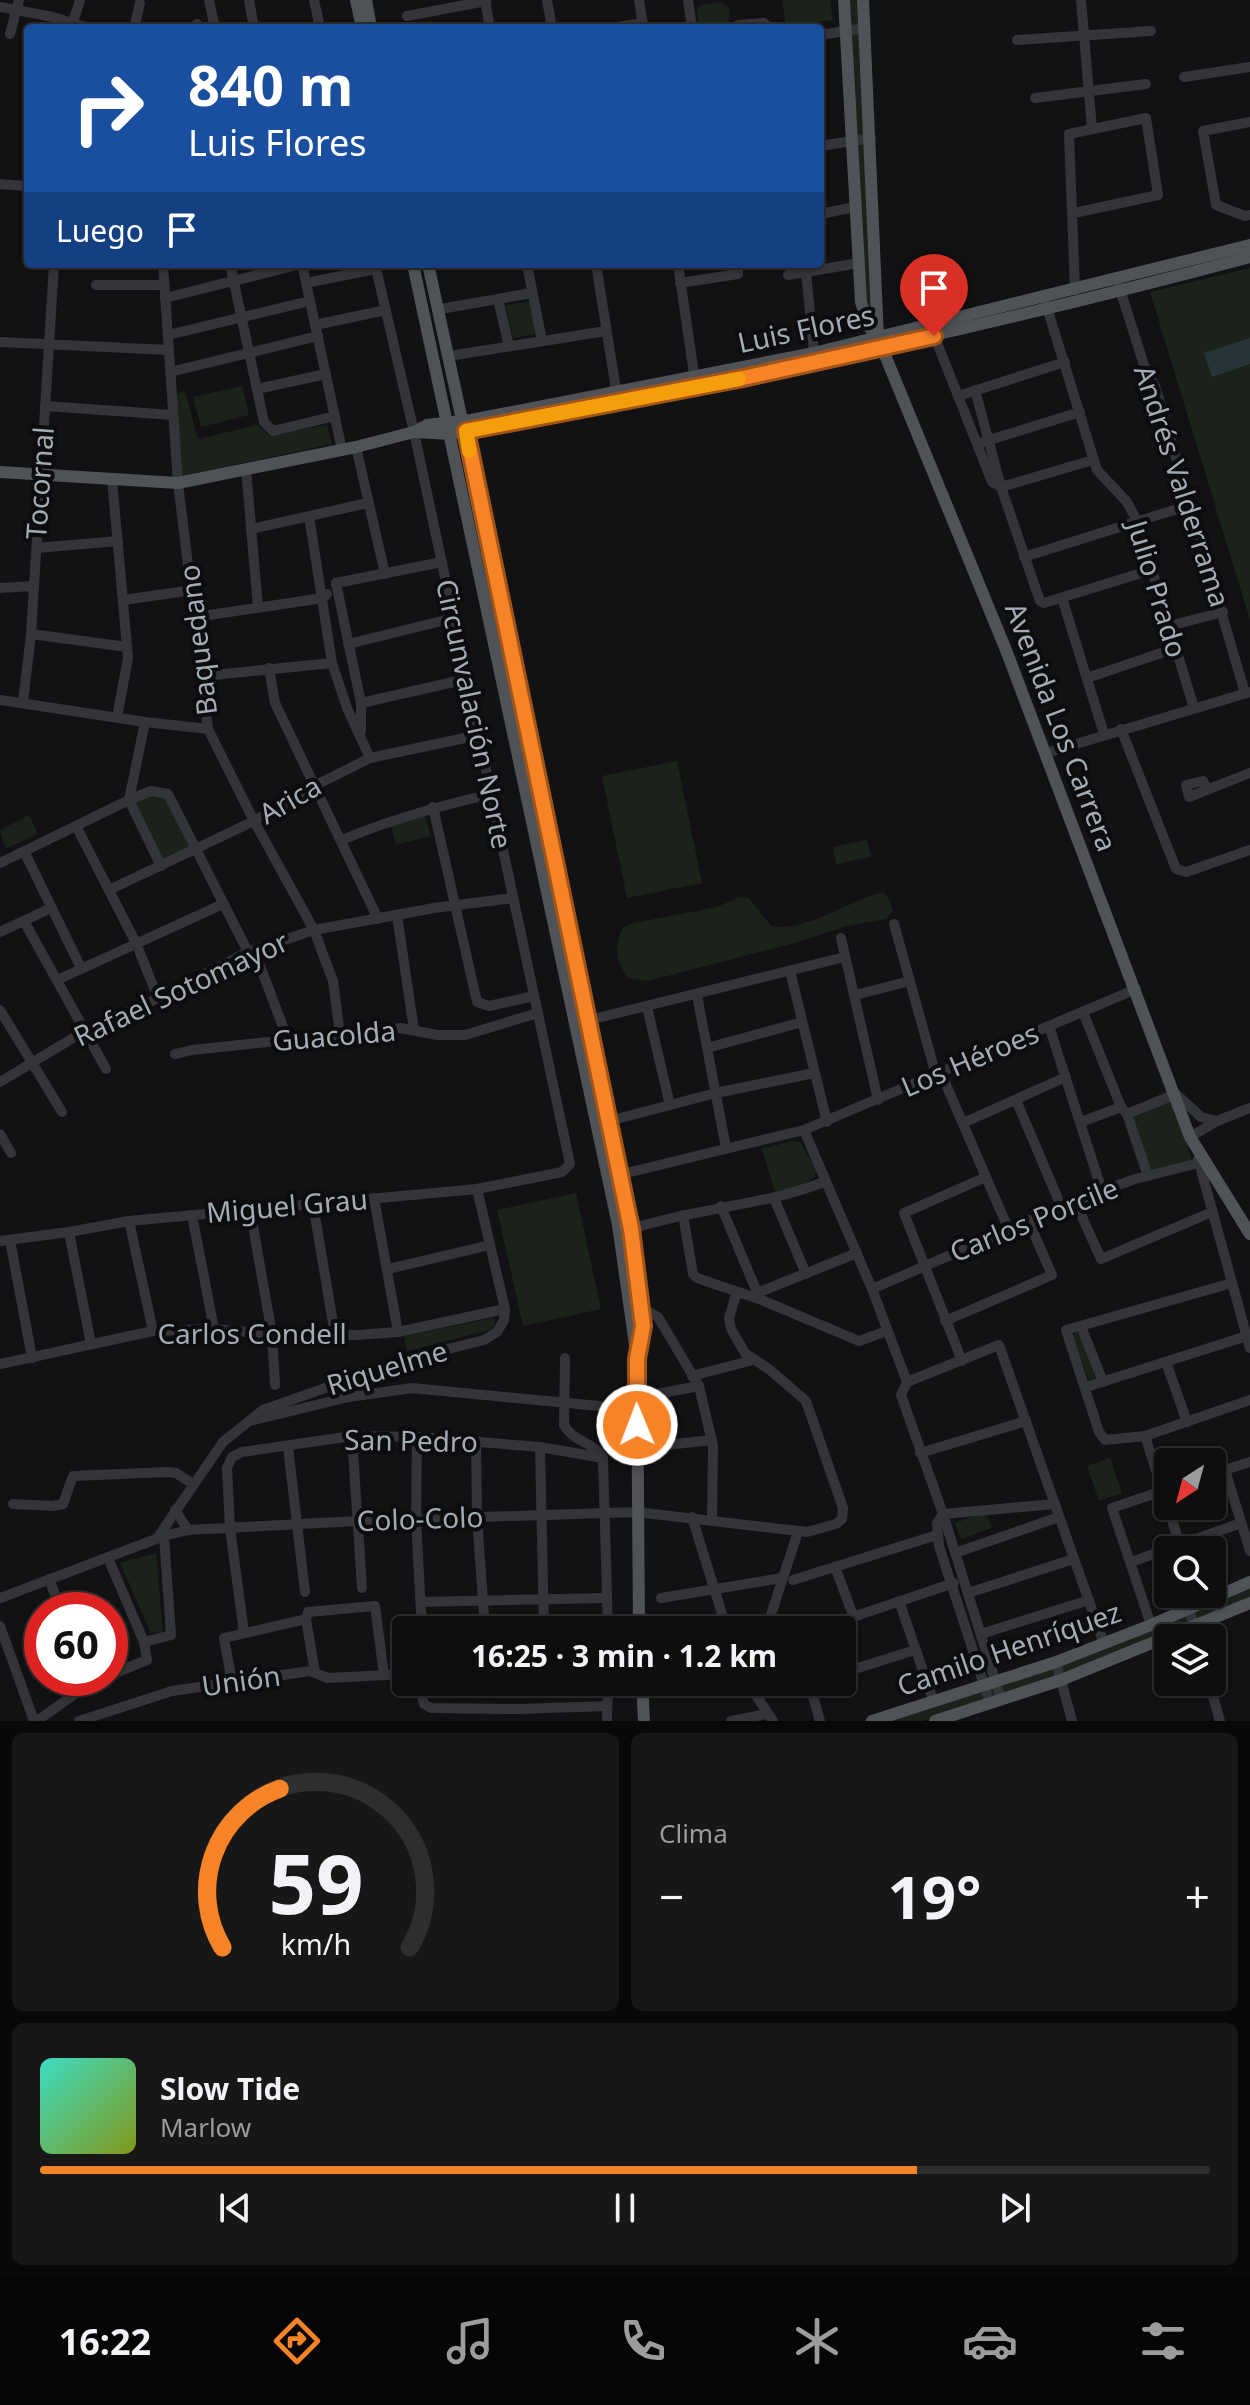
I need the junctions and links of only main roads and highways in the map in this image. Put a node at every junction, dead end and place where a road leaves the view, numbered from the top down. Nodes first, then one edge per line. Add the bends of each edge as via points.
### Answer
1 (356, 0) edge
2 (366, 0) edge
3 (844, 0) edge
4 (863, 0) edge
5 (361, 24) edge
6 (370, 24) edge
7 (1250, 245) edge
8 (1250, 257) edge
9 (414, 268) edge
10 (429, 268) edge
11 (1118, 285) junction
12 (1046, 303) junction
13 (880, 343) junction
14 (695, 382) junction
15 (457, 427) junction
16 (0, 472) edge
17 (1190, 1137) junction
18 (614, 1176) junction
19 (1250, 1219) edge
20 (1250, 1234) edge
21 (637, 1359) junction
22 (1250, 1582) edge
23 (1250, 1603) edge
24 (639, 1616) edge
25 (1211, 1624) edge
26 (1154, 1647) edge
27 (643, 1696) edge
28 (644, 1721) edge
29 (872, 1721) edge
30 (935, 1721) edge

1 - 5 main road
2 - 6 main road
3 - 13 main road, Avenida Los Carrera via 861,302
4 - 13 main road, Avenida Los Carrera
7 - 11 main road, Luis Flores
8 - 11 main road, Luis Flores
9 - 15 main road
10 - 15 main road via 449,356
11 - 12 main road, Luis Flores
11 - 12 main road, Luis Flores via 1075,290
12 - 13 main road, Luis Flores
13 - 14 main road, Luis Flores
13 - 14 main road, Luis Flores
13 - 17 main road, Avenida Los Carrera via 975,570
14 - 15 main road, Luis Flores
15 - 16 main road, Luis Flores via 178,483
15 - 18 main road
15 - 18 main road via 589,1020
17 - 19 main road
17 - 20 main road
18 - 21 main road
18 - 21 main road via 631,1229 642,1308
21 - 24 main road
22 - 29 main road, Camilo Henríquez via 1056,1662
23 - 25 main road, Camilo Henríquez
26 - 30 main road, Camilo Henríquez
27 - 28 main road

